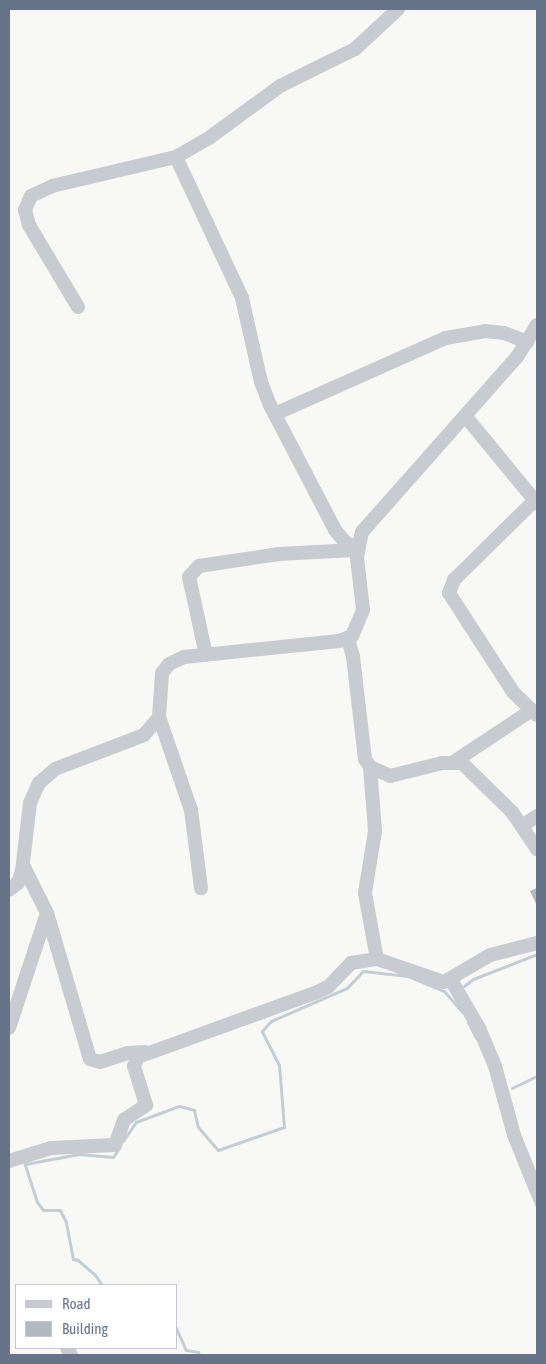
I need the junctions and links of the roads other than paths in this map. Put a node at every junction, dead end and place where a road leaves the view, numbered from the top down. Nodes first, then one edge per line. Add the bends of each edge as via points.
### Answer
1 (398, 9) edge
2 (176, 157) junction
3 (78, 307) dead end
4 (537, 324) edge
5 (527, 342) junction
6 (275, 414) junction
7 (466, 417) junction
8 (536, 502) edge
9 (356, 548) junction
10 (348, 639) junction
11 (206, 655) junction
12 (535, 713) edge
13 (159, 717) junction
14 (455, 761) junction
15 (370, 767) junction
16 (537, 816) edge
17 (522, 826) junction
18 (537, 849) edge
19 (23, 865) junction
20 (201, 888) dead end
21 (9, 890) edge
22 (47, 912) junction
23 (537, 943) edge
24 (377, 959) junction
25 (451, 980) junction
26 (9, 1028) edge
27 (145, 1052) junction
28 (9, 1161) edge
29 (537, 1192) edge

1 - 2 street via 355,49 280,86 209,138
2 - 3 street via 52,186 31,196 25,210 29,225
2 - 6 street via 242,298 262,382
4 - 5 street
5 - 6 street via 504,333 485,331 446,338
5 - 7 street
6 - 9 street via 335,530 346,543
7 - 8 street
7 - 9 street via 362,532
8 - 12 street via 454,580 449,593 513,692
9 - 10 street via 363,610 358,628
9 - 11 street via 279,554 200,566 189,577
10 - 11 street
10 - 15 street via 353,657 364,758
11 - 13 street via 177,658 164,668
12 - 14 street
13 - 19 street via 144,735 64,764 46,776 30,803
13 - 20 street via 191,810
14 - 15 street via 390,776
14 - 17 street via 468,767 482,780
15 - 24 street via 375,831 365,893
16 - 17 street
17 - 18 street
19 - 21 street via 18,883
19 - 22 street
22 - 26 street
22 - 27 street via 90,1059 100,1062 128,1053
23 - 25 street via 490,955
24 - 25 street via 432,980
24 - 27 street via 351,963 328,987 315,993
25 - 29 street via 479,1028 495,1066 514,1135
27 - 28 street via 134,1066 146,1105 124,1120 118,1143 51,1148

